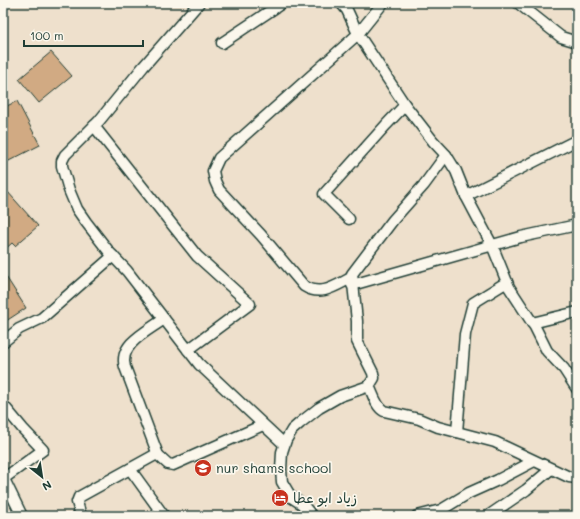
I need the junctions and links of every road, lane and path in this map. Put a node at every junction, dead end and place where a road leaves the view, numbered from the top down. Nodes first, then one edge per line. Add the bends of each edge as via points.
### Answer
1 (199, 3) edge
2 (282, 3) edge
3 (342, 3) edge
4 (383, 3) edge
5 (518, 3) edge
6 (358, 34) junction
7 (577, 42) edge
8 (222, 43) dead end
9 (405, 106) junction
10 (94, 126) junction
11 (577, 140) edge
12 (446, 155) junction
13 (466, 196) junction
14 (348, 219) dead end
15 (577, 225) edge
16 (492, 245) junction
17 (113, 256) junction
18 (352, 282) junction
19 (507, 282) junction
20 (577, 312) edge
21 (164, 319) junction
22 (532, 323) junction
23 (3, 342) edge
24 (188, 350) junction
25 (369, 386) junction
26 (577, 389) edge
27 (3, 405) edge
28 (263, 425) junction
29 (457, 432) junction
30 (284, 444) junction
31 (158, 455) junction
32 (534, 461) junction
33 (130, 469) junction
34 (551, 469) junction
35 (577, 478) edge
36 (3, 479) edge
37 (22, 516) edge
38 (81, 516) edge
39 (164, 516) edge
40 (312, 516) edge
41 (417, 516) edge
42 (488, 516) edge

1 - 10 street
2 - 8 street
3 - 6 street
4 - 6 street
5 - 7 street via 561,37
6 - 9 street
6 - 18 street via 222,155 213,171 219,190 304,286 313,291 323,291
9 - 12 street
9 - 14 street via 324,194
10 - 17 street via 65,155 62,166 77,209
10 - 24 street via 197,256 250,304
11 - 13 street
12 - 13 street
12 - 18 street via 353,271
13 - 16 street
15 - 16 street
16 - 18 street
16 - 19 street
17 - 21 street
17 - 23 street via 42,318 19,329
18 - 25 street via 358,321 358,345 374,378
19 - 22 street
19 - 29 street via 473,303 465,334
20 - 22 street
21 - 24 street
21 - 31 street via 128,346 124,360
22 - 26 street via 547,351 564,369
24 - 28 street via 199,364
25 - 29 street via 380,410 419,419
25 - 30 street via 340,396 319,408 292,430
27 - 36 street via 23,430 44,450
28 - 30 street
28 - 31 street via 173,465
29 - 32 street via 495,442
30 - 40 street via 282,482 290,497 302,504
31 - 33 street
32 - 34 street
32 - 41 street via 441,510
33 - 38 street via 79,498 77,502
33 - 39 street
34 - 35 street
34 - 42 street
36 - 37 street

